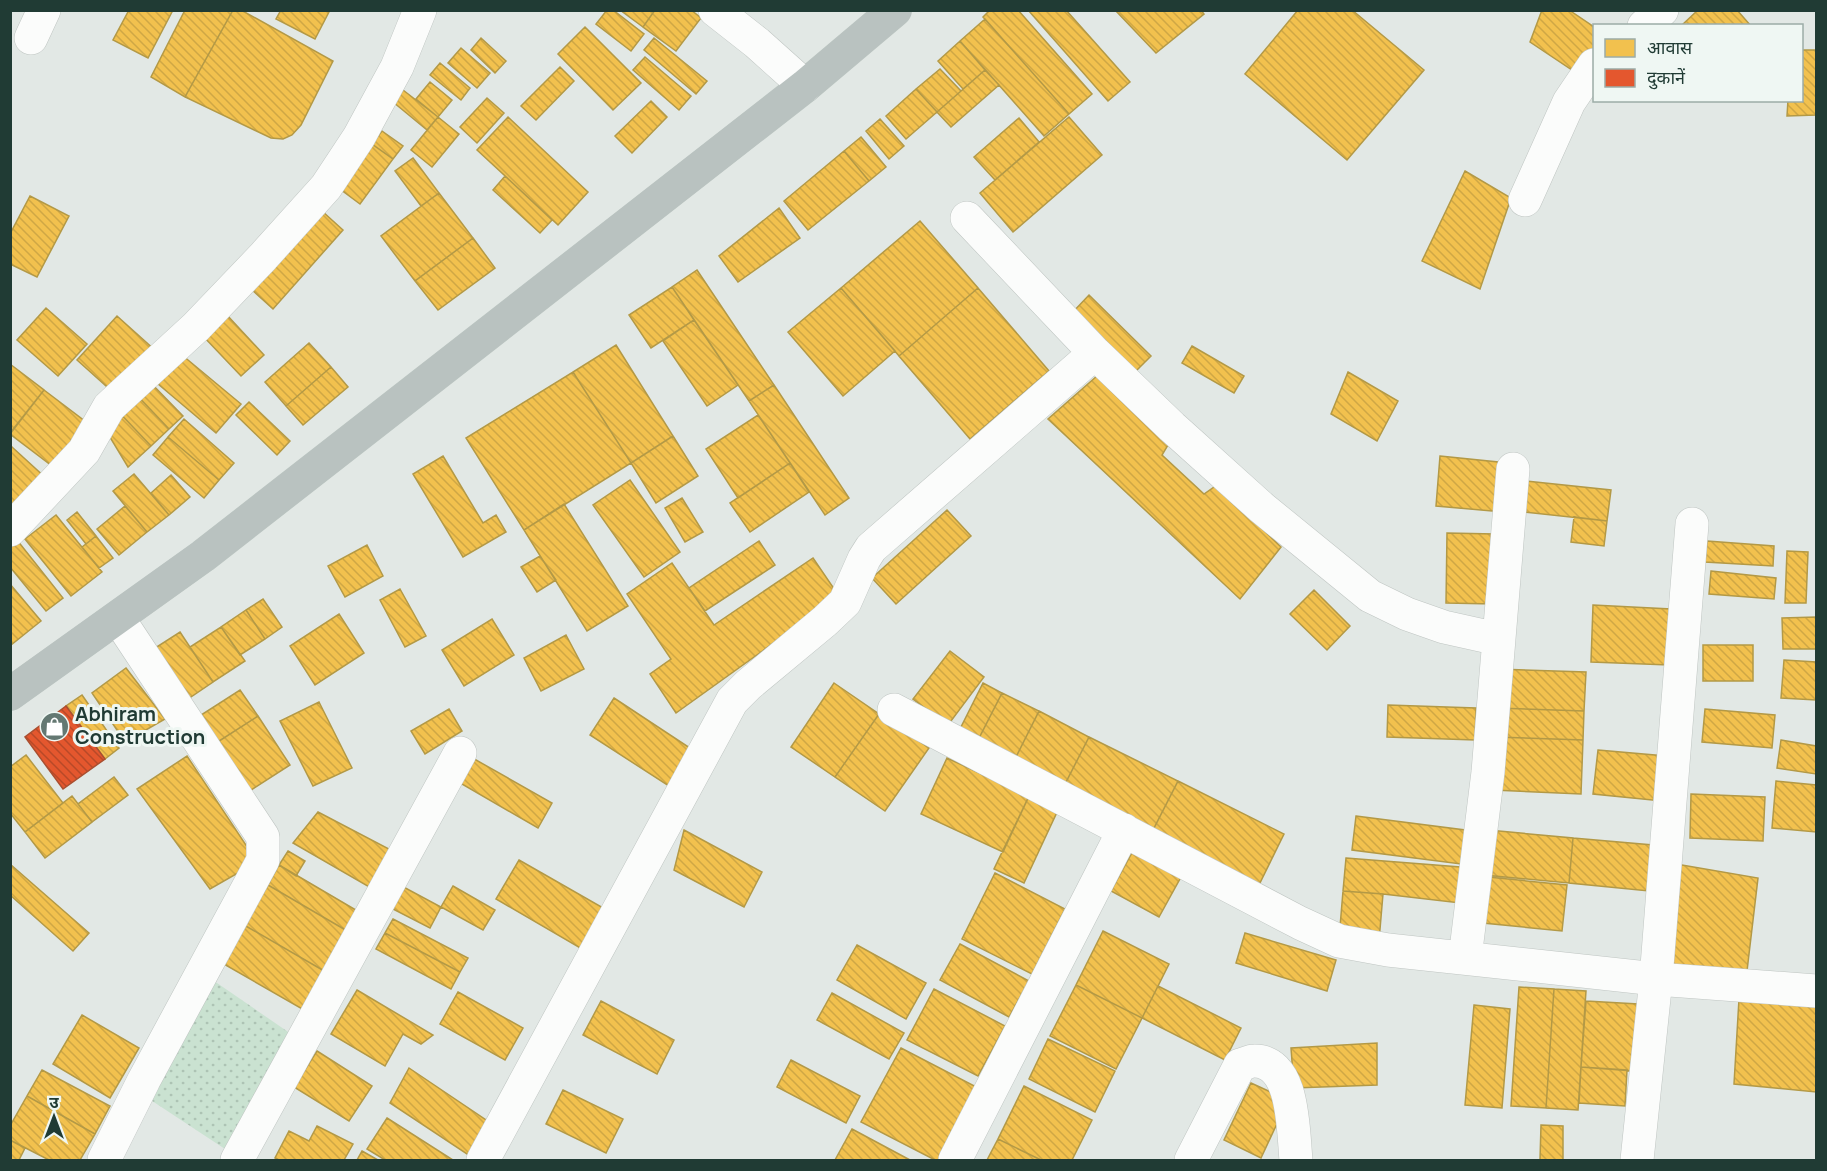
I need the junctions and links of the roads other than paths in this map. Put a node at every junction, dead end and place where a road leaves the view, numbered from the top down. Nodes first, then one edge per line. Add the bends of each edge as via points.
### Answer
1 (420, 10) edge
2 (715, 10) edge
3 (895, 10) edge
4 (1662, 10) edge
5 (1646, 24) edge
6 (1593, 66) edge
7 (805, 86) junction
8 (1526, 200) dead end
9 (967, 218) dead end
10 (1095, 353) junction
11 (1513, 469) dead end
12 (1692, 524) dead end
13 (10, 530) edge
14 (118, 618) junction
15 (1498, 639) junction
16 (14, 684) edge
17 (894, 710) dead end
18 (460, 753) dead end
19 (1124, 830) junction
20 (1465, 958) junction
21 (1656, 979) junction
22 (1816, 991) edge
23 (104, 1161) edge
24 (237, 1161) edge
25 (483, 1161) edge
26 (955, 1161) edge
27 (1191, 1161) edge
28 (1296, 1161) edge
29 (1637, 1161) edge

1 - 13 street via 397,67 326,188 196,327 109,407 84,451
2 - 7 street
3 - 7 highway
4 - 5 street
6 - 8 street via 1569,102
7 - 14 highway
9 - 10 street
10 - 15 street via 1262,508 1370,597 1444,627
10 - 25 street via 871,548 845,602 732,701
11 - 15 street
12 - 21 street
14 - 16 highway
14 - 23 street via 263,837 263,860
15 - 20 street via 1488,772
17 - 19 street
18 - 24 street
19 - 20 street via 1339,941
19 - 26 street
20 - 21 street
21 - 22 street
21 - 29 street
27 - 28 street via 1240,1065 1253,1060 1268,1064 1279,1074 1288,1092

